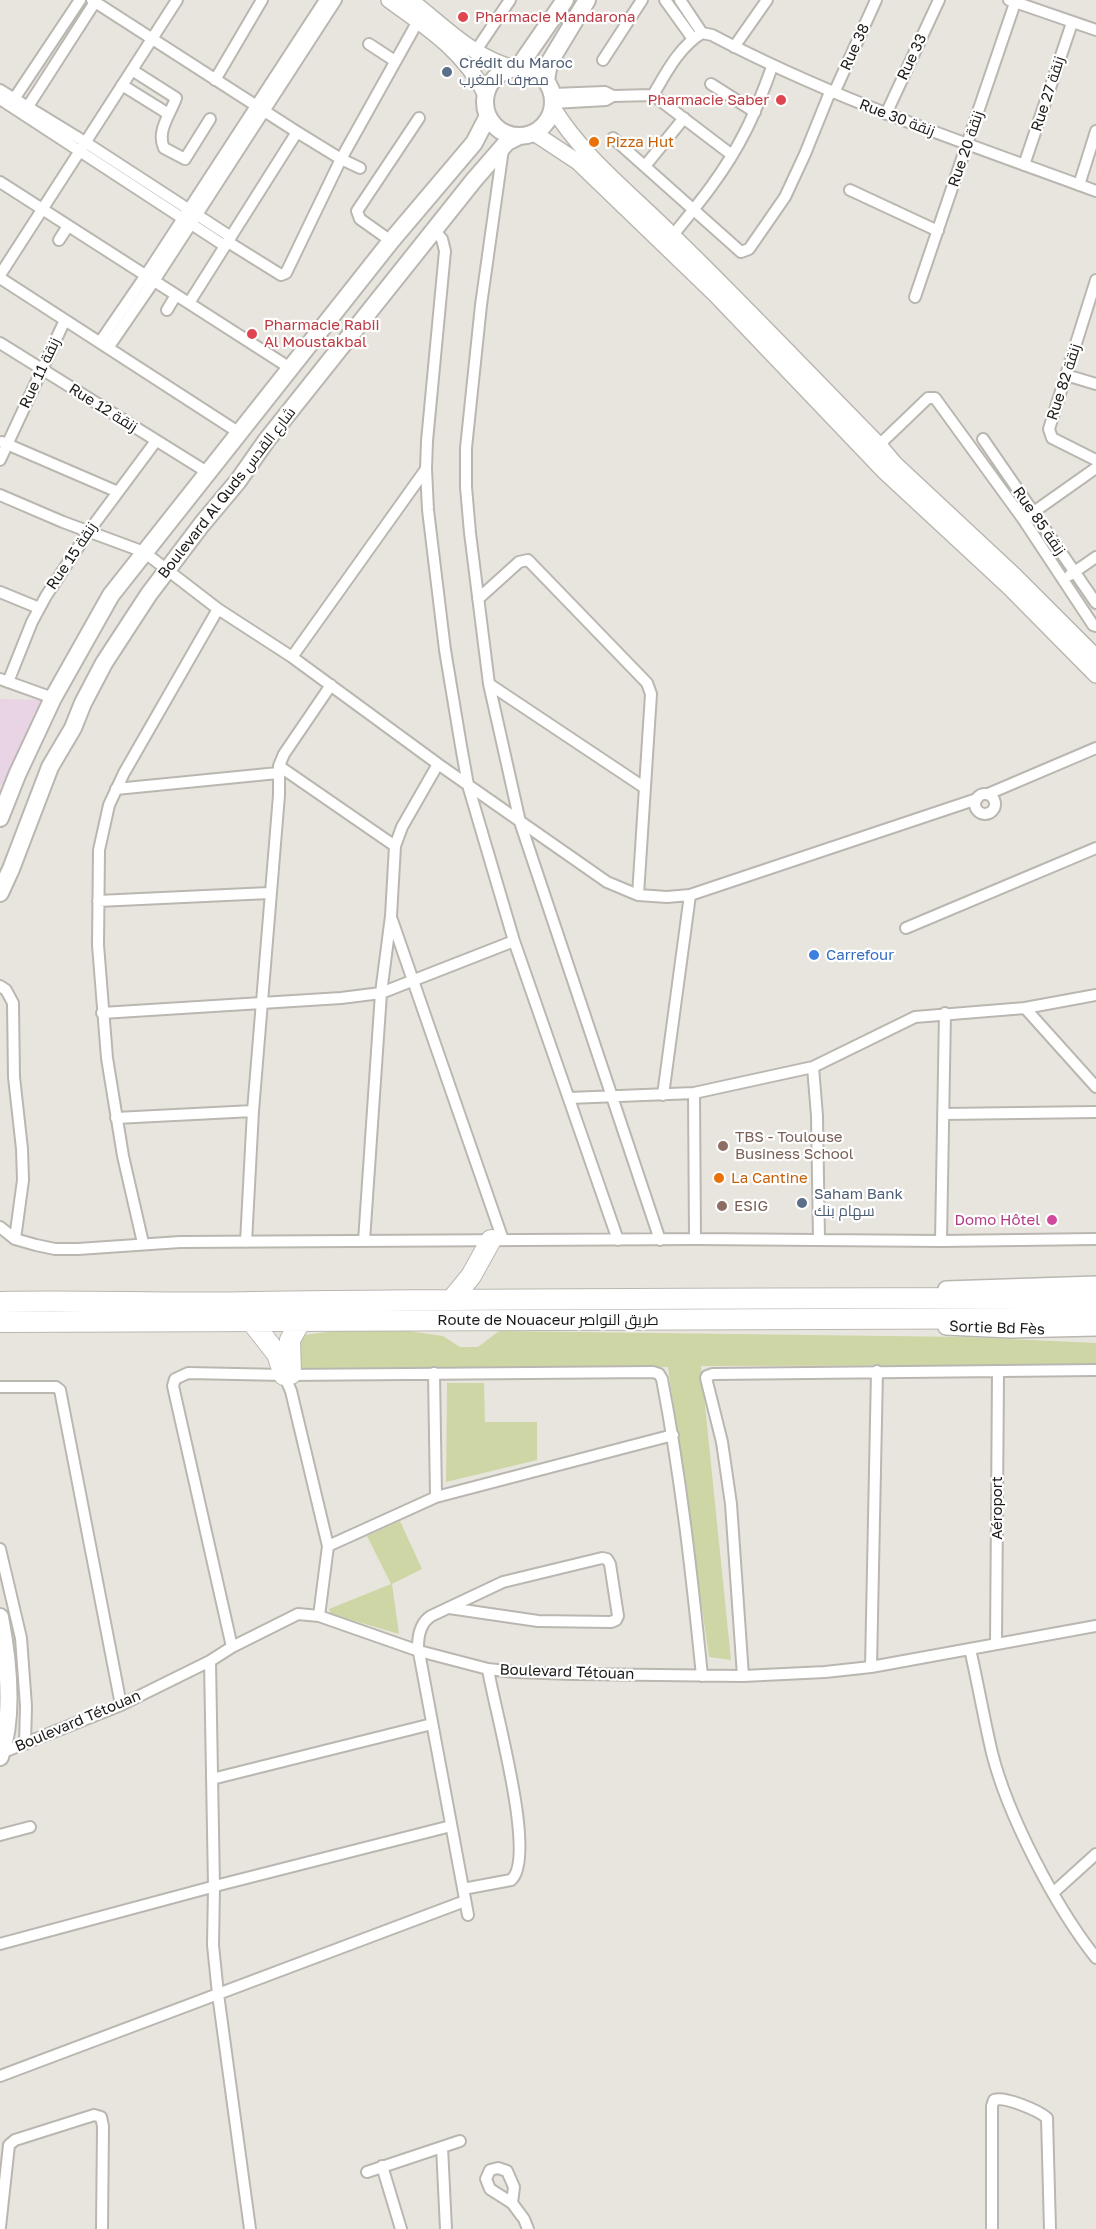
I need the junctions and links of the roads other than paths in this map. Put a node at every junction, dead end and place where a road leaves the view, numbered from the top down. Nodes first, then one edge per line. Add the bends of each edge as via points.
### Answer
1 (80, 0) edge
2 (177, 0) edge
3 (262, 0) edge
4 (325, 0) edge
5 (336, 0) edge
6 (389, 0) edge
7 (410, 0) edge
8 (510, 0) edge
9 (565, 0) edge
10 (587, 0) edge
11 (642, 0) edge
12 (680, 0) edge
13 (767, 0) edge
14 (876, 0) edge
15 (939, 0) edge
16 (94, 1) edge
17 (667, 1) edge
18 (1013, 1) edge
19 (418, 21) junction
20 (1072, 23) junction
21 (1096, 30) edge
22 (697, 36) junction
23 (152, 39) junction
24 (369, 44) dead end
25 (734, 47) junction
26 (475, 52) junction
27 (603, 60) dead end
28 (395, 61) junction
29 (772, 67) junction
30 (516, 68) junction
31 (132, 70) junction
32 (215, 80) junction
33 (711, 84) dead end
34 (122, 85) junction
35 (0, 90) edge
36 (832, 92) junction
37 (486, 95) junction
38 (653, 95) junction
39 (551, 96) junction
40 (0, 99) edge
41 (14, 99) junction
42 (27, 108) junction
43 (259, 108) junction
44 (755, 112) junction
45 (167, 113) junction
46 (886, 114) junction
47 (488, 116) junction
48 (419, 118) dead end
49 (684, 118) junction
50 (210, 119) dead end
51 (1096, 131) edge
52 (297, 132) junction
53 (526, 134) junction
54 (613, 138) dead end
55 (967, 145) junction
56 (504, 146) junction
57 (82, 147) junction
58 (732, 155) junction
59 (341, 159) junction
60 (1024, 165) junction
61 (645, 166) junction
62 (360, 168) dead end
63 (0, 182) edge
64 (1079, 185) junction
65 (850, 190) dead end
66 (1096, 191) edge
67 (42, 209) junction
68 (694, 210) junction
69 (190, 216) junction
70 (68, 226) junction
71 (435, 231) junction
72 (938, 231) junction
73 (673, 235) junction
74 (59, 240) dead end
75 (391, 241) junction
76 (228, 242) junction
77 (0, 277) edge
78 (150, 278) junction
79 (1096, 280) edge
80 (176, 295) junction
81 (915, 297) dead end
82 (189, 303) junction
83 (167, 310) dead end
84 (65, 320) junction
85 (0, 343) edge
86 (104, 345) junction
87 (290, 368) junction
88 (41, 369) junction
89 (1066, 375) junction
90 (1096, 384) edge
91 (238, 432) junction
92 (983, 439) dead end
93 (156, 441) junction
94 (3, 443) edge
95 (879, 445) junction
96 (0, 460) edge
97 (1096, 460) edge
98 (1096, 468) edge
99 (426, 469) junction
100 (207, 472) junction
101 (118, 492) junction
102 (0, 495) edge
103 (1033, 512) junction
104 (1023, 519) junction
105 (89, 531) junction
106 (144, 552) junction
107 (1096, 557) edge
108 (166, 571) junction
109 (1075, 572) junction
110 (1063, 580) junction
111 (0, 591) edge
112 (478, 598) junction
113 (1096, 603) edge
114 (39, 608) junction
115 (218, 609) junction
116 (1096, 626) edge
117 (292, 657) junction
118 (1096, 657) edge
119 (1096, 675) edge
120 (4, 680) edge
121 (489, 684) junction
122 (331, 685) junction
123 (53, 698) junction
124 (1096, 748) edge
125 (438, 764) junction
126 (278, 770) junction
127 (468, 785) junction
128 (645, 788) junction
129 (116, 789) junction
130 (988, 794) junction
131 (976, 799) junction
132 (0, 818) edge
133 (520, 822) junction
134 (395, 846) junction
135 (1096, 848) edge
136 (0, 892) edge
137 (269, 893) junction
138 (638, 895) junction
139 (690, 895) junction
140 (98, 901) junction
141 (391, 916) junction
142 (906, 928) dead end
143 (514, 941) junction
144 (412, 980) junction
145 (0, 986) edge
146 (381, 993) junction
147 (1096, 995) edge
148 (262, 1002) junction
149 (1025, 1008) junction
150 (102, 1013) junction
151 (945, 1013) junction
152 (813, 1067) junction
153 (1096, 1087) edge
154 (694, 1093) junction
155 (663, 1095) junction
156 (611, 1097) junction
157 (569, 1098) junction
158 (253, 1111) junction
159 (1096, 1112) edge
160 (943, 1114) junction
161 (116, 1118) junction
162 (0, 1227) edge
163 (498, 1236) junction
164 (15, 1239) junction
165 (695, 1239) junction
166 (819, 1239) junction
167 (1096, 1239) edge
168 (618, 1240) junction
169 (660, 1240) junction
170 (941, 1241) junction
171 (246, 1242) junction
172 (364, 1242) junction
173 (143, 1243) junction
174 (1096, 1284) edge
175 (453, 1298) junction
176 (488, 1298) junction
177 (894, 1298) junction
178 (1096, 1298) edge
179 (0, 1302) edge
180 (1096, 1318) edge
181 (899, 1319) junction
182 (0, 1322) edge
183 (252, 1322) junction
184 (300, 1322) junction
185 (1096, 1328) edge
186 (1096, 1370) edge
187 (877, 1371) junction
188 (998, 1372) junction
189 (434, 1373) junction
190 (289, 1380) junction
191 (0, 1387) edge
192 (673, 1435) junction
193 (436, 1497) junction
194 (328, 1546) junction
195 (0, 1549) edge
196 (449, 1608) junction
197 (319, 1616) junction
198 (0, 1617) edge
199 (1096, 1626) edge
200 (996, 1644) junction
201 (232, 1647) junction
202 (970, 1649) junction
203 (419, 1651) junction
204 (210, 1661) junction
205 (871, 1667) junction
206 (488, 1669) junction
207 (702, 1676) junction
208 (743, 1676) junction
209 (121, 1705) junction
210 (432, 1724) junction
211 (25, 1744) junction
212 (1, 1755) edge
213 (212, 1779) junction
214 (451, 1826) junction
215 (30, 1827) dead end
216 (0, 1835) edge
217 (1096, 1854) edge
218 (214, 1887) junction
219 (463, 1889) junction
220 (1054, 1892) junction
221 (465, 1901) junction
222 (468, 1915) dead end
223 (0, 1944) edge
224 (1096, 1958) edge
225 (218, 1994) junction
226 (0, 2076) edge
227 (460, 2141) dead end
228 (442, 2147) junction
229 (382, 2166) junction
230 (367, 2172) dead end
231 (512, 2203) dead end
232 (0, 2228) edge
233 (102, 2229) edge
234 (250, 2229) edge
235 (401, 2229) edge
236 (446, 2229) edge
237 (528, 2229) edge
238 (992, 2229) edge
239 (1050, 2229) edge

1 - 41 street
2 - 23 street
3 - 32 street
4 - 43 street
5 - 43 street
6 - 19 main road
7 - 26 main road
8 - 26 street
9 - 30 main road
10 - 39 main road via 549,63
11 - 27 street
12 - 22 street
13 - 25 street
14 - 36 street, Rue 38
15 - 46 street, Rue 33
16 - 23 street
16 - 42 street
17 - 22 street
18 - 20 street
18 - 55 street, Rue 20 زنقة
19 - 28 street
19 - 37 main road via 462,58
20 - 21 street
20 - 60 street, Rue 27 زنقة
22 - 25 street, Rue 30 زنقة via 712,35
22 - 38 street via 681,52
23 - 31 street
23 - 32 street
24 - 28 street
25 - 29 street, Rue 30 زنقة
26 - 30 main road
28 - 59 street
29 - 36 street, Rue 30 زنقة
29 - 44 street
30 - 37 main road via 496,77
30 - 39 main road via 531,70
31 - 34 street
31 - 45 street via 176,98
32 - 43 street
33 - 44 street
34 - 45 street
34 - 57 street via 108,117
35 - 41 street
36 - 46 street, Rue 30 زنقة
36 - 68 street, Rue 38 via 785,197 747,251 741,252
37 - 47 main road
38 - 39 street via 612,96 606,100
38 - 49 street
39 - 53 main road via 549,118 543,127
39 - 73 main road via 577,142
40 - 57 street
41 - 42 street
42 - 57 street
43 - 52 street
43 - 69 street
44 - 58 street
45 - 50 street via 162,144 182,159
46 - 55 street, Rue 30 زنقة
47 - 53 main road via 501,130
47 - 75 main road, Boulevard Al Quds شارع القدس via 474,143
48 - 75 street via 357,211 360,219
49 - 58 street
49 - 61 street
51 - 64 street
52 - 59 street
52 - 76 street
53 - 56 main road, Boulevard Al Quds شارع القدس
53 - 119 main road via 578,162 716,295 878,464
54 - 61 street
55 - 60 street, Rue 30 زنقة
55 - 72 street, Rue 20 زنقة
56 - 71 main road, Boulevard Al Quds شارع القدس
56 - 112 street via 466,448
57 - 67 street via 66,179
57 - 69 street
58 - 68 street
59 - 62 street
59 - 76 street via 284,275
60 - 64 street, Rue 30 زنقة
61 - 68 street
63 - 67 street
64 - 66 street, Rue 30 زنقة
65 - 72 street
67 - 70 street
67 - 77 street
68 - 73 street
69 - 76 street
69 - 78 street
70 - 74 street
70 - 78 street
71 - 99 street via 445,251
71 - 108 main road, Boulevard Al Quds شارع القدس
72 - 81 street, Rue 20 زنقة
73 - 95 main road
75 - 87 main road, Boulevard Al Quds شارع القدس
76 - 82 street
77 - 84 street
78 - 80 street
78 - 86 street
79 - 89 street, Rue 82 زنقة
80 - 82 street
80 - 83 street
82 - 87 street
84 - 86 street
84 - 88 street, Rue 11 زنقة
85 - 88 street, Rue 12 زنقة
86 - 91 street
87 - 91 main road, Boulevard Al Quds شارع القدس
88 - 93 street, Rue 12 زنقة
88 - 94 street, Rue 11 زنقة
89 - 90 street
89 - 97 street, Rue 82 زنقة via 1050,436
91 - 100 main road, Boulevard Al Quds شارع القدس
92 - 103 street, Rue 85 زنقة
93 - 100 street, Rue 12 زنقة
93 - 101 street, Rue 15 زنقة
94 - 96 street, Rue 11 زنقة
94 - 101 street
95 - 104 street via 928,398 934,397
95 - 118 main road
98 - 103 street
99 - 117 street
99 - 127 street via 445,650
100 - 106 main road, Boulevard Al Quds شارع القدس
101 - 105 street, Rue 15 زنقة
102 - 105 street
103 - 104 street
103 - 109 street, Rue 85 زنقة
104 - 110 street
105 - 106 street
105 - 114 street, Rue 15 زنقة
106 - 108 street
106 - 123 main road, Boulevard Al Quds شارع القدس via 111,595
107 - 109 street
108 - 115 street
108 - 136 main road, Boulevard Al Quds شارع القدس via 118,640 83,703 48,773
109 - 110 street
109 - 113 street, Rue 85 زنقة
110 - 116 street
111 - 114 street
112 - 121 street
112 - 128 street via 519,562 528,560 644,680 651,694
114 - 120 street, Rue 15 زنقة
115 - 117 street
115 - 129 street
117 - 122 street
120 - 123 street
121 - 128 street
121 - 133 street
122 - 125 street
122 - 126 street via 284,754
123 - 132 main road, Boulevard Al Quds شارع القدس
124 - 130 street
125 - 127 street
125 - 134 street
126 - 129 street
126 - 134 street
126 - 137 street
127 - 133 street
127 - 143 street
128 - 138 street
129 - 140 street via 99,850
130 - 131 street
130 - 131 street via 995,804 989,813 977,810
131 - 139 street
133 - 138 street via 607,882
133 - 156 street
134 - 141 street
135 - 142 street
137 - 140 street
137 - 148 street
138 - 139 street
139 - 155 street
140 - 150 street
141 - 144 street
141 - 146 street
143 - 144 street
143 - 157 street
144 - 146 street
144 - 163 street
145 - 164 street via 13,1003 22,1149 23,1180
146 - 148 street
146 - 172 street
147 - 149 street
148 - 150 street
148 - 158 street
149 - 151 street
149 - 153 street
150 - 161 street
151 - 152 street via 915,1017
151 - 160 street
152 - 154 street
152 - 166 street
154 - 155 street
154 - 165 street
155 - 156 street
156 - 157 street
156 - 169 street
157 - 168 street
158 - 161 street
158 - 171 street
159 - 160 street
160 - 170 street
161 - 173 street
162 - 164 street
163 - 168 street
163 - 172 street
163 - 175 highway
163 - 176 highway via 483,1278
164 - 173 street via 55,1249
165 - 166 street
165 - 169 street
166 - 170 street
167 - 170 street
168 - 169 street
171 - 172 street
171 - 173 street
174 - 177 main road via 942,1290
175 - 176 highway, Route de Nouaceur طريق النواصر
175 - 179 highway, Route de Nouaceur طريق النواصر
176 - 177 highway, Route de Nouaceur طريق النواصر
177 - 178 highway, Route de Nouaceur طريق النواصر
180 - 181 highway, Route de Nouaceur طريق النواصر
181 - 184 highway, Route de Nouaceur طريق النواصر
181 - 185 main road, Sortie Bd Fès via 965,1328
182 - 183 highway, Route de Nouaceur طريق النواصر
183 - 184 highway, Route de Nouaceur طريق النواصر
183 - 190 highway via 277,1354
184 - 190 highway via 290,1340
186 - 188 street
187 - 188 street
187 - 205 street
187 - 208 street via 713,1374 706,1378 722,1442 731,1504
188 - 200 street, Aéroport
189 - 190 street
189 - 192 street via 653,1372 662,1380
189 - 193 street
190 - 194 street
190 - 201 street via 188,1373 175,1379 173,1386
191 - 209 street via 60,1390
192 - 193 street
192 - 207 street
193 - 194 street
194 - 197 street
195 - 211 street via 21,1638
196 - 196 street via 503,1582 605,1558 610,1564 618,1616 611,1622 538,1621
196 - 203 street via 424,1622
197 - 201 street, Boulevard Tétouan via 298,1614
197 - 203 street, Boulevard Tétouan
198 - 212 main road via 7,1690
199 - 200 street, Boulevard Tétouan
200 - 202 street, Boulevard Tétouan
201 - 204 street, Boulevard Tétouan
202 - 205 street, Boulevard Tétouan
202 - 220 street via 1003,1787
203 - 206 street, Boulevard Tétouan
203 - 210 street
204 - 209 street, Boulevard Tétouan
204 - 213 street
205 - 208 street, Boulevard Tétouan
206 - 207 street, Boulevard Tétouan via 542,1674
206 - 219 street via 518,1817 519,1865 511,1880
207 - 208 street, Boulevard Tétouan
209 - 211 street, Boulevard Tétouan
210 - 213 street
210 - 214 street
211 - 212 street, Boulevard Tétouan
213 - 218 street
214 - 218 street
214 - 219 street
215 - 216 street
217 - 220 street
218 - 223 street
218 - 225 street via 213,1945
219 - 221 street
220 - 224 street
221 - 222 street
221 - 225 street
225 - 226 street
225 - 234 street
227 - 228 street
228 - 229 street
228 - 236 street
229 - 230 street
229 - 235 street
231 - 237 street
232 - 233 street via 9,2145 94,2115 101,2117 103,2126
238 - 239 street via 992,2106 994,2100 1001,2098 1047,2118

